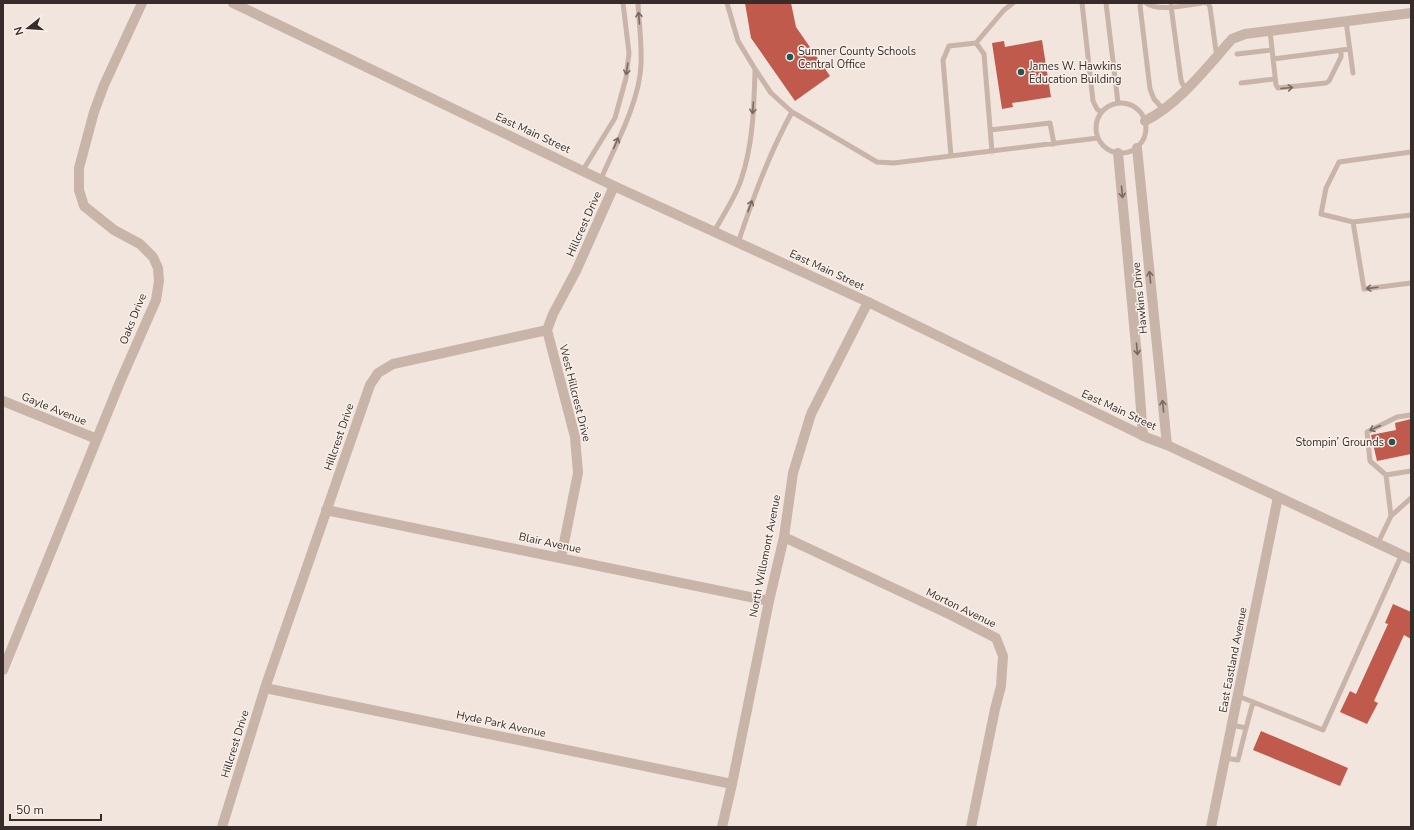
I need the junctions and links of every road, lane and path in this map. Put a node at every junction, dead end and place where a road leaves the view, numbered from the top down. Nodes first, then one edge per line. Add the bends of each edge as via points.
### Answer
1 (142, 3) edge
2 (233, 3) edge
3 (623, 3) edge
4 (638, 3) edge
5 (727, 3) edge
6 (1012, 3) edge
7 (1082, 3) edge
8 (1106, 3) edge
9 (1141, 3) edge
10 (1146, 3) edge
11 (1202, 3) edge
12 (1206, 3) edge
13 (1171, 6) junction
14 (1411, 13) edge
15 (1346, 21) junction
16 (1270, 30) junction
17 (976, 43) junction
18 (1350, 49) junction
19 (1272, 50) junction
20 (1341, 50) junction
21 (1218, 54) junction
22 (1237, 54) dead end
23 (1273, 59) junction
24 (755, 70) junction
25 (1353, 73) dead end
26 (1275, 79) junction
27 (1241, 83) dead end
28 (1186, 89) junction
29 (1118, 103) junction
30 (1164, 110) junction
31 (792, 112) junction
32 (1101, 112) junction
33 (1145, 121) junction
34 (990, 130) junction
35 (1098, 138) junction
36 (1054, 144) junction
37 (1137, 148) junction
38 (992, 152) junction
39 (1411, 152) edge
40 (1118, 153) junction
41 (951, 156) junction
42 (583, 170) junction
43 (601, 179) junction
44 (614, 186) junction
45 (1411, 215) edge
46 (1353, 222) junction
47 (714, 232) junction
48 (738, 243) junction
49 (1411, 283) edge
50 (868, 302) junction
51 (547, 330) junction
52 (3, 401) edge
53 (1411, 415) edge
54 (1143, 436) junction
55 (96, 439) junction
56 (1166, 445) junction
57 (1411, 471) edge
58 (1386, 475) junction
59 (1278, 497) junction
60 (1411, 498) edge
61 (326, 510) junction
62 (1391, 516) junction
63 (784, 537) junction
64 (1378, 543) junction
65 (1406, 557) edge
66 (562, 558) junction
67 (769, 601) junction
68 (3, 670) edge
69 (265, 688) junction
70 (1238, 696) junction
71 (1253, 702) junction
72 (1232, 726) junction
73 (1246, 728) junction
74 (1225, 758) junction
75 (732, 784) junction
76 (222, 827) edge
77 (722, 827) edge
78 (972, 827) edge
79 (1211, 827) edge

1 - 55 street, Oaks Drive via 94,112 79,168 79,190 84,206 114,230 140,244 153,257 158,268 159,281 156,300
2 - 42 street, East Main Street
3 -> 42 lane via 629,53 626,78 615,118
43 -> 4 lane via 631,110 638,85 641,65
5 - 24 lane via 738,41
6 - 17 lane
7 - 32 lane via 1093,101
8 - 29 lane
9 - 30 lane via 1150,89 1154,100
10 - 13 lane via 1150,6
11 - 13 lane
12 - 21 lane via 1210,7
13 - 28 lane via 1181,80
14 - 15 street
15 - 16 street
15 - 18 lane
16 - 19 lane
16 - 21 street via 1232,39
17 - 34 lane via 984,54
17 - 41 lane via 949,46 944,60
18 - 20 lane
18 - 25 lane
19 - 22 lane
19 - 23 lane
20 - 23 lane
26 -> 20 lane via 1278,88 1282,89 1326,83 1341,57
21 - 28 street
23 - 26 lane
24 - 31 lane via 771,93
24 -> 47 lane via 753,119 748,155 740,181
26 - 27 lane
28 - 30 street
29 - 32 lane
29 - 33 lane via 1132,105 1142,114
30 - 33 street
31 - 41 lane via 877,162 894,163
48 -> 31 lane via 750,205 779,135
32 - 35 lane via 1096,122
33 - 37 lane via 1145,136
34 - 36 lane via 1050,123
34 - 38 lane
35 - 36 lane
35 - 40 lane via 1106,148
36 - 38 lane
37 - 40 lane
56 -> 37 street, Hawkins Drive
38 - 41 lane
39 - 46 lane via 1339,162 1326,188 1321,214
40 -> 54 street, Hawkins Drive
42 - 43 street, East Main Street
43 - 44 street, East Main Street
44 - 47 street, East Main Street
44 - 51 street, Hillcrest Drive
45 - 46 lane
49 -> 46 lane via 1364,289
47 - 48 street, East Main Street
48 - 50 street, East Main Street
50 - 54 street, East Main Street
50 - 63 street, North Willomont Avenue via 812,414 793,474
51 - 61 street, Hillcrest Drive via 393,364 378,373 370,385
51 - 66 street, West Hillcrest Drive via 575,437 578,473
52 - 55 street, Gayle Avenue
53 -> 58 lane via 1397,417 1367,432 1370,461
54 - 56 street, East Main Street
55 - 68 street, Oaks Drive
56 - 59 street, East Main Street
57 - 58 lane
58 - 62 lane
59 - 64 street, East Main Street
59 - 70 street, East Eastland Avenue
60 - 62 lane
61 - 66 street, Blair Avenue
61 - 69 street, Hillcrest Drive
62 - 64 lane
63 - 67 street, North Willomont Avenue
63 - 78 street, Morton Avenue via 996,638 1003,656 1001,686
64 - 65 street, East Main Street
65 - 71 lane via 1323,730
66 - 67 street, Blair Avenue
67 - 75 street, North Willomont Avenue
69 - 75 street, Hyde Park Avenue
69 - 76 street, Hillcrest Drive
70 - 71 lane
70 - 72 street, East Eastland Avenue
71 - 73 lane
72 - 73 lane
72 - 74 street, East Eastland Avenue
73 - 74 lane via 1238,760
74 - 79 street, East Eastland Avenue
75 - 77 street, North Willomont Avenue

